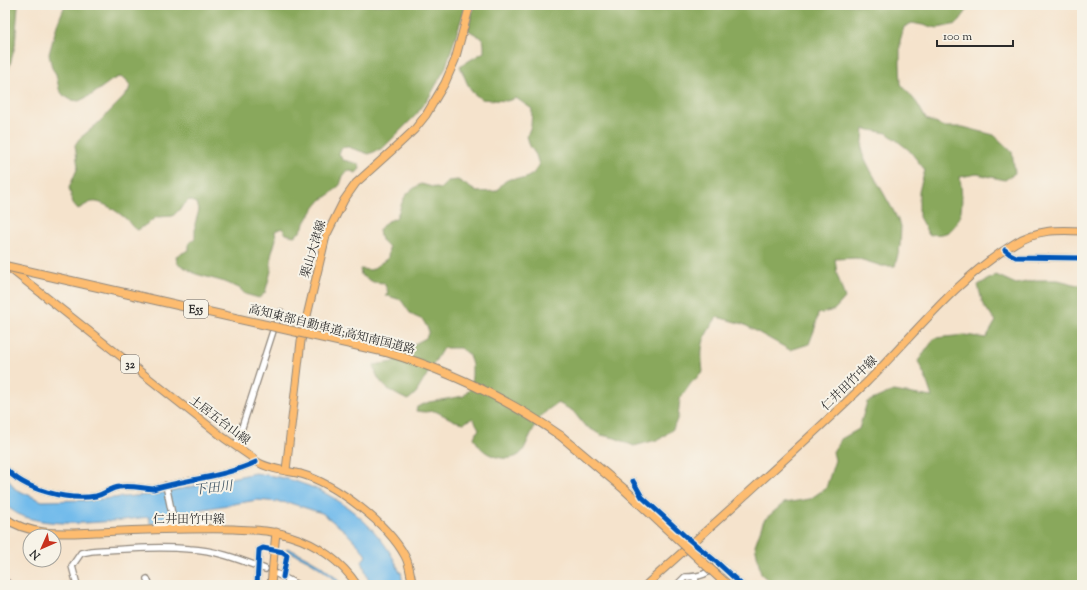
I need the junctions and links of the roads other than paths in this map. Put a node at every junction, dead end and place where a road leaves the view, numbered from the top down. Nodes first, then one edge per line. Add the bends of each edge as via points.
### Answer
1 (470, 5) edge
2 (1082, 231) edge
3 (1005, 250) junction
4 (1082, 258) edge
5 (5, 265) edge
6 (281, 312) dead end
7 (236, 446) junction
8 (256, 462) junction
9 (5, 468) edge
10 (286, 470) junction
11 (633, 481) dead end
12 (166, 486) junction
13 (5, 518) edge
14 (174, 523) junction
15 (205, 528) junction
16 (152, 530) junction
17 (276, 532) junction
18 (693, 543) junction
19 (263, 548) dead end
20 (283, 552) dead end
21 (719, 564) junction
22 (258, 566) junction
23 (265, 569) dead end
24 (277, 574) dead end
25 (283, 577) junction
26 (695, 577) junction
27 (147, 579) dead end
28 (5, 581) edge
29 (10, 585) edge
30 (77, 585) edge
31 (150, 585) edge
32 (257, 585) edge
33 (271, 585) edge
34 (298, 585) edge
35 (357, 585) edge
36 (413, 585) edge
37 (646, 585) edge
38 (677, 585) edge
39 (696, 585) edge
40 (728, 585) edge
41 (742, 585) edge

1 - 10 main road, 栗山大津線 via 456,60 426,115 403,141 356,183 344,200 326,236 301,341
2 - 3 main road, 仁井田竹中線 via 1054,230 1032,234
3 - 4 street via 1016,257
3 - 18 main road, 仁井田竹中線 via 954,290 866,382
5 - 7 main road, 土居五台山線 / 32
5 - 40 highway, 高知東部自動車道;高知南国道路 / E55, bridge via 386,352 472,383 515,406 561,436 624,489
6 - 7 street
7 - 8 main road, 土居五台山線 / 32
8 - 10 main road, 土居五台山線 / 32
8 - 12 street via 230,472
9 - 12 street via 20,481 39,489 76,497 99,495 118,487 153,489
10 - 36 main road, 土居五台山線 / 32 via 309,476 327,486 362,508 379,523 404,555
11 - 18 street via 642,497
12 - 14 street
13 - 16 main road, 仁井田竹中線 via 24,527 57,534
14 - 15 street via 196,522
14 - 16 street via 160,525
15 - 16 main road, 仁井田竹中線
15 - 17 main road, 仁井田竹中線
17 - 33 main road
17 - 35 main road, 仁井田竹中線 via 297,538 328,555 348,572
18 - 21 street
18 - 37 main road, 仁井田竹中線
19 - 22 street via 260,550
20 - 25 street via 287,555
21 - 26 street via 704,575
21 - 41 street
22 - 23 street
22 - 30 street via 225,555 191,549 91,551 81,553 72,566
22 - 32 street
24 - 25 street
25 - 34 street
26 - 38 street via 685,577
26 - 39 street
27 - 31 street
28 - 29 street

